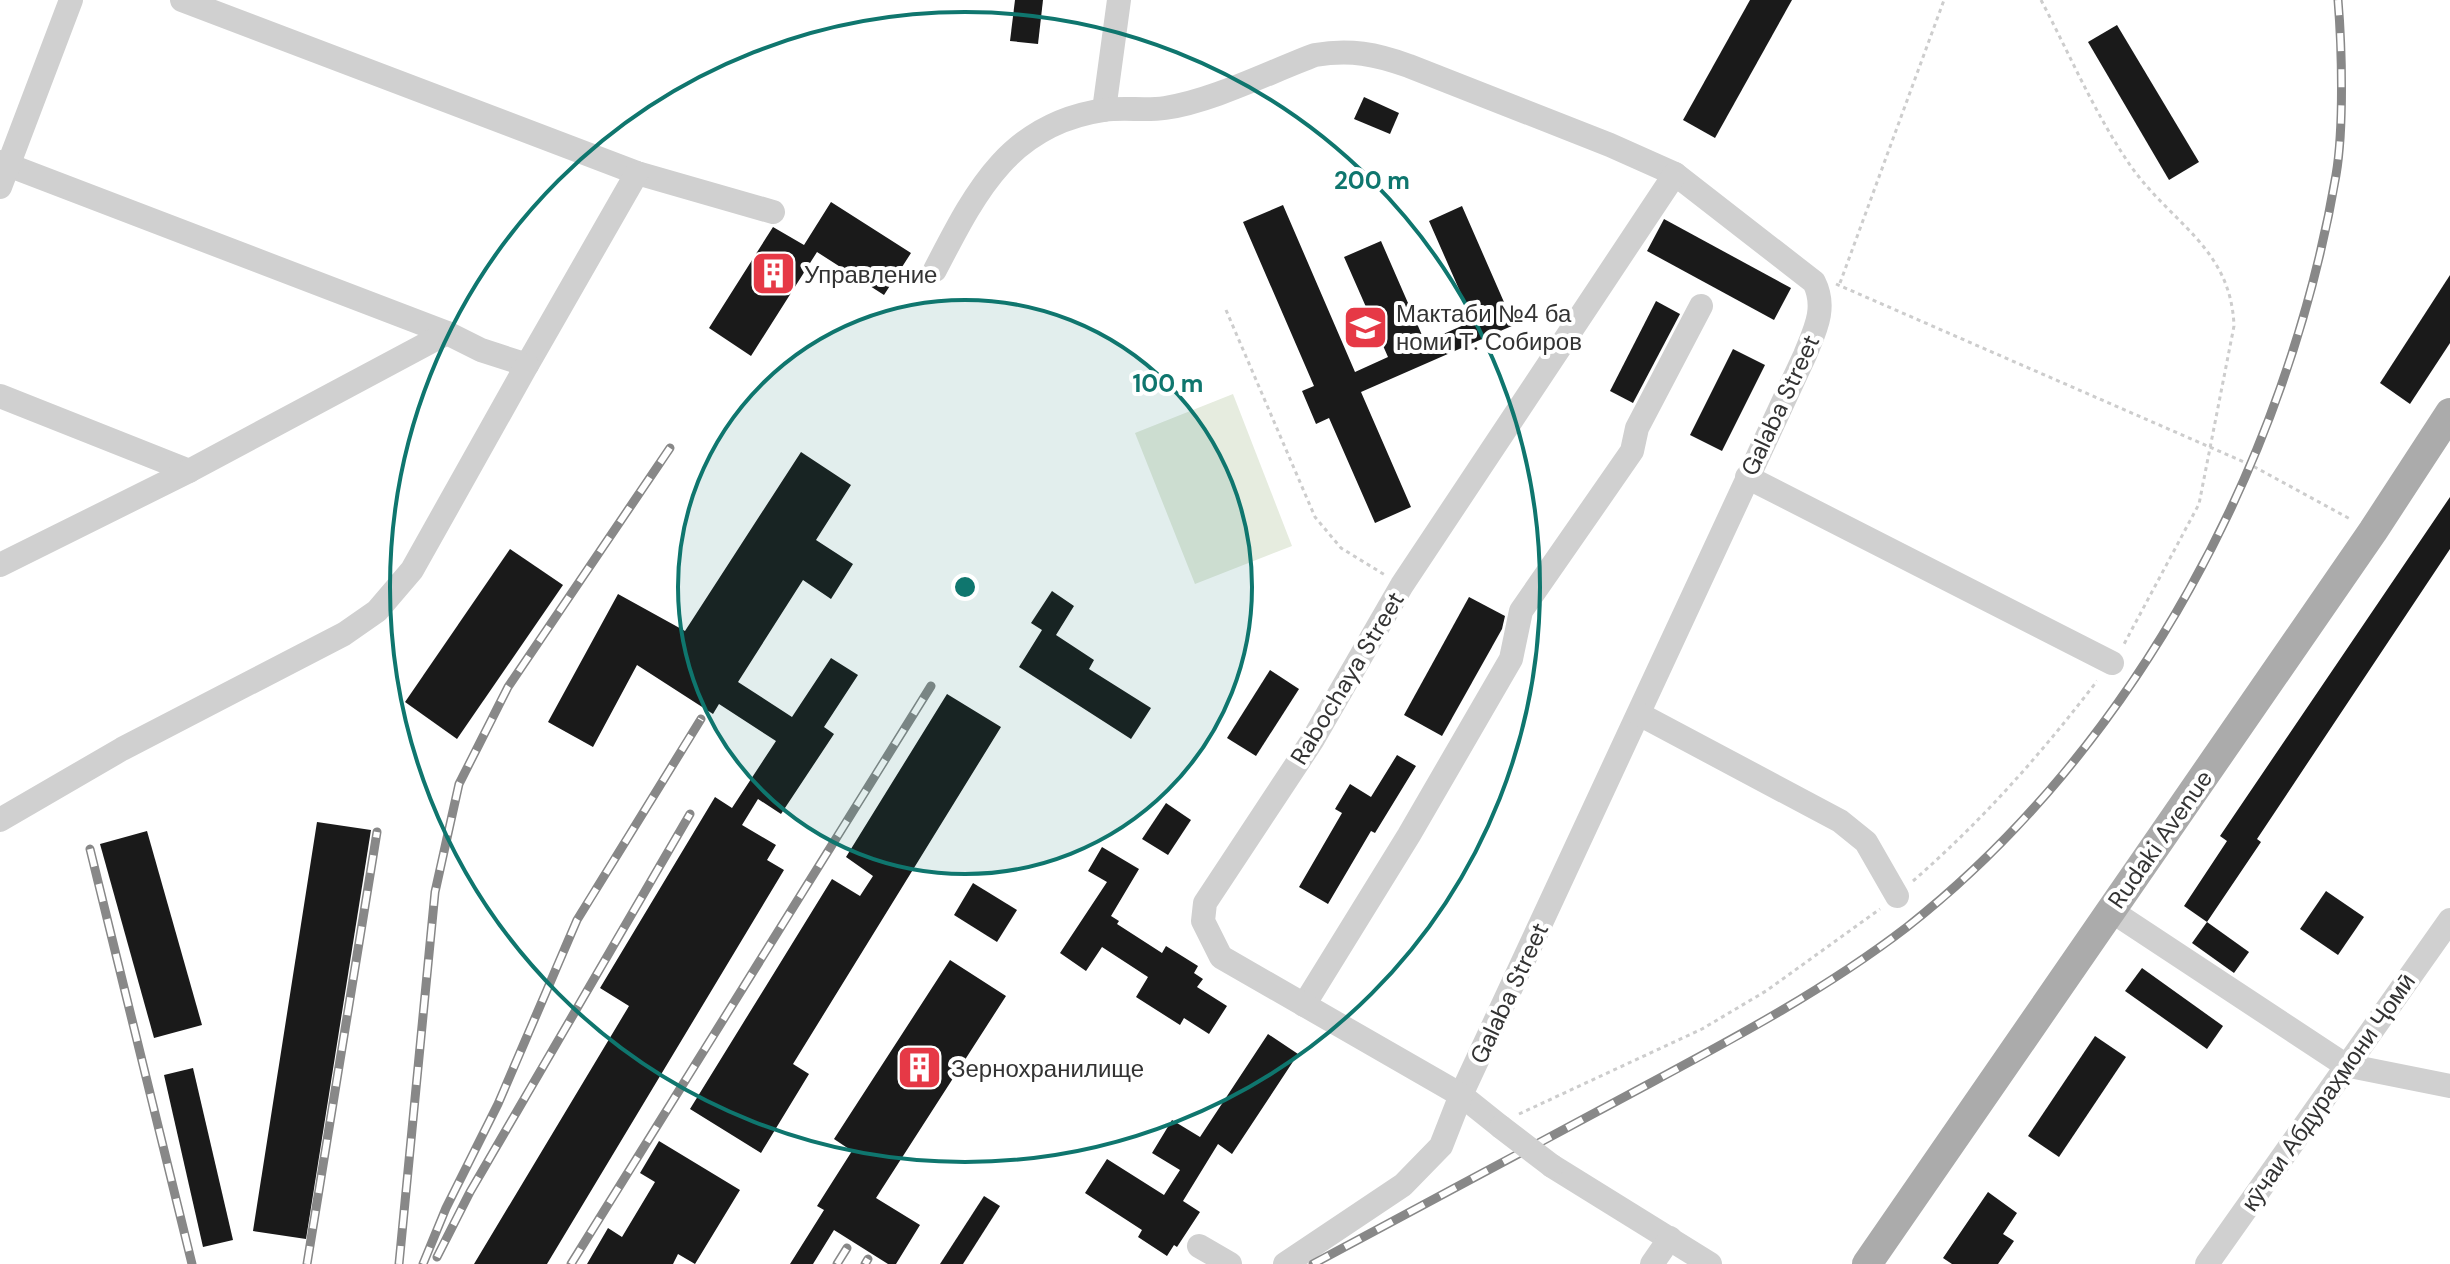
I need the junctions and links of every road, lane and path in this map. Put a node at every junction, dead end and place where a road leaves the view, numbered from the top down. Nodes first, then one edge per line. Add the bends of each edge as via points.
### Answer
1 (71, 0) edge
2 (182, 0) edge
3 (1119, 0) edge
4 (1944, 0) edge
5 (2041, 0) edge
6 (1104, 110) junction
7 (3, 171) edge
8 (637, 173) junction
9 (1675, 174) junction
10 (773, 212) dead end
11 (935, 270) dead end
12 (1830, 287) junction
13 (1701, 306) dead end
14 (1226, 310) dead end
15 (447, 333) junction
16 (527, 365) junction
17 (0, 396) edge
18 (2450, 413) edge
19 (2210, 446) junction
20 (189, 471) junction
21 (1747, 477) junction
22 (2373, 531) junction
23 (0, 565) edge
24 (1379, 572) dead end
25 (2112, 663) junction
26 (1639, 714) junction
27 (0, 820) edge
28 (1897, 896) junction
29 (2110, 910) junction
30 (2450, 920) edge
31 (1304, 1005) junction
32 (2345, 1065) junction
33 (2450, 1086) edge
34 (1461, 1095) junction
35 (1499, 1126) junction
36 (1670, 1238) junction
37 (1199, 1246) dead end
38 (1230, 1264) edge
39 (1285, 1264) edge
40 (1652, 1264) edge
41 (1710, 1264) edge
42 (1867, 1264) edge
43 (2207, 1264) edge

1 - 7 street
2 - 8 street
3 - 6 street
4 - 12 path
5 - 19 path via 2126,160 2152,195 2201,242 2233,296 2234,326
6 - 9 street via 1167,108 1315,55 1376,54
6 - 11 street via 1036,133 1002,159 975,192
7 - 15 street
8 - 10 street
8 - 16 street
9 - 12 street
9 - 31 street, Rabochaya Street via 1402,585 1312,741 1205,903 1203,921 1221,957
12 - 19 path
12 - 21 street, Galaba Street via 1805,355
13 - 31 street via 1637,428 1632,451 1521,611 1511,659
14 - 24 path via 1315,517 1341,548
15 - 16 street
15 - 20 street
16 - 27 street via 412,570 377,611 344,634 122,749
17 - 20 street
18 - 22 main road, Rudaki Avenue
19 - 22 path
19 - 25 path via 2199,504
20 - 23 street
21 - 25 street
21 - 26 street, Galaba Street
22 - 29 main road, Rudaki Avenue
25 - 28 path via 1976,826
26 - 28 street via 1840,821 1866,842
26 - 34 street, Galaba Street
28 - 35 path via 1766,991 1702,1029
29 - 32 street
29 - 42 main road, Rudaki Avenue
30 - 32 street, кӯчаи Абдураҳмони Ҷомӣ
31 - 34 street, Rabochaya Street
32 - 33 street
32 - 43 street, кӯчаи Абдураҳмони Ҷомӣ
34 - 35 street
34 - 39 street, Galaba Street via 1441,1146 1403,1185
35 - 36 street, bridge via 1552,1166
36 - 40 street
36 - 41 street
37 - 38 street

